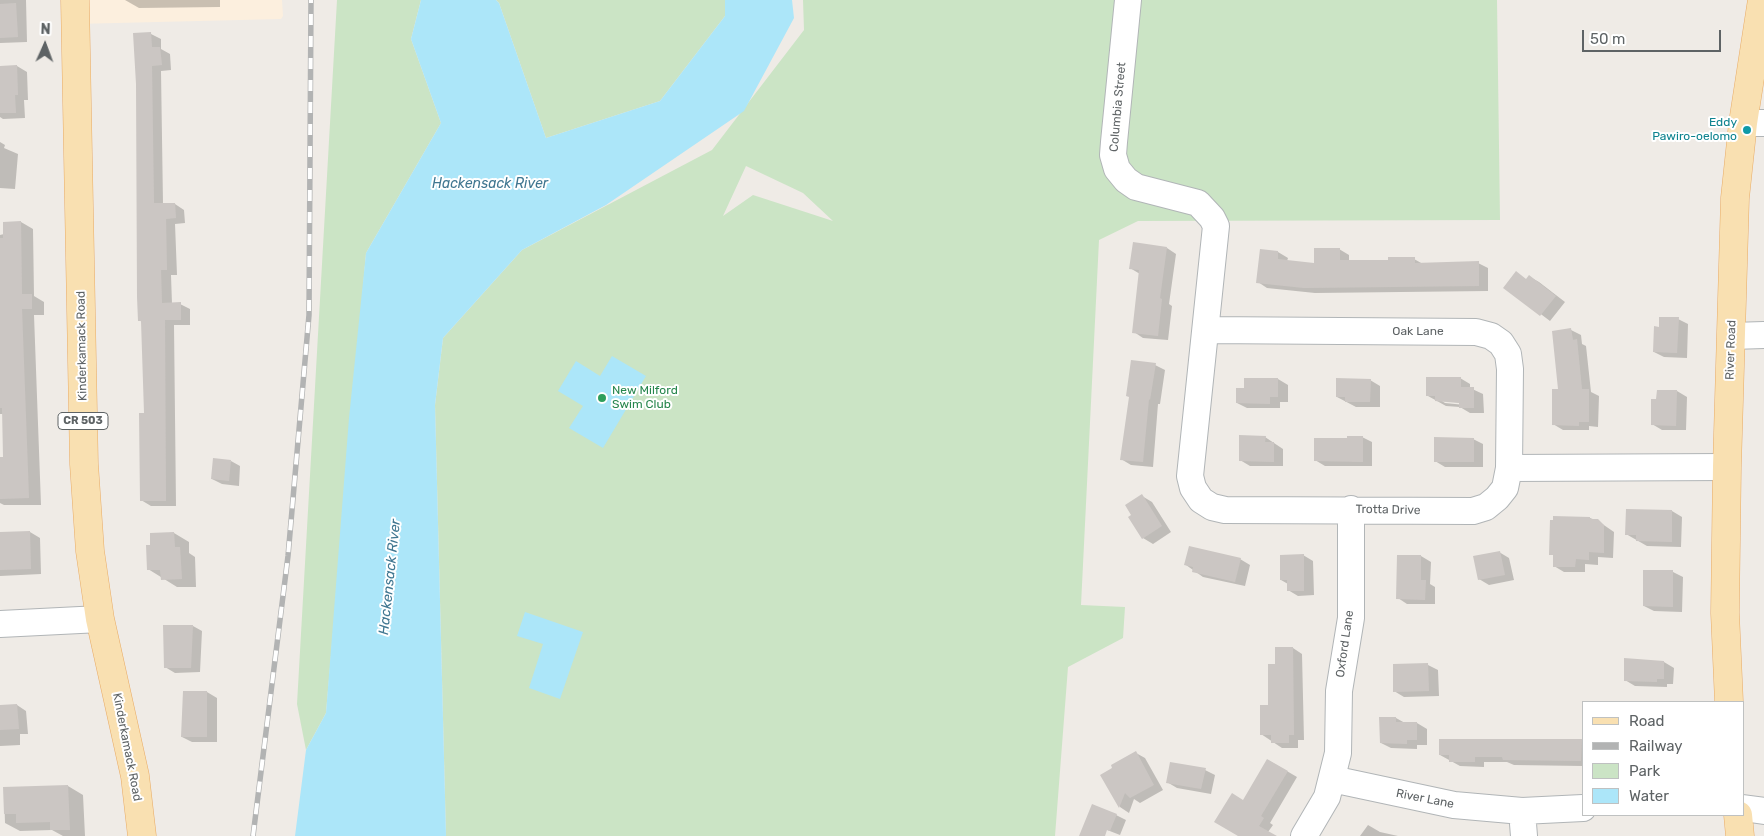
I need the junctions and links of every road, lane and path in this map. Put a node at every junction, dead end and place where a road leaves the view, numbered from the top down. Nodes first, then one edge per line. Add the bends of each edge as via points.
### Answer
1 (75, 0) edge
2 (1128, 0) edge
3 (1762, 0) edge
4 (1753, 123) edge
5 (1206, 330) junction
6 (1764, 335) edge
7 (1732, 336) junction
8 (1510, 468) junction
9 (1726, 468) junction
10 (1351, 509) junction
11 (100, 619) junction
12 (0, 624) edge
13 (1729, 701) edge
14 (1332, 778) junction
15 (1582, 808) edge
16 (1744, 808) edge
17 (1764, 811) edge
18 (1738, 816) edge
19 (1523, 823) edge
20 (142, 836) edge
21 (1304, 836) edge
22 (1740, 836) edge

1 - 11 main road, Kinderkamack Road / CR 503 via 84,464 90,551
2 - 5 street, Columbia Street via 1113,155 1118,169 1136,187 1198,203 1212,218 1216,236
3 - 4 main road, River Road
4 - 7 main road, River Road via 1736,198
5 - 8 street, Oak Lane via 1476,332 1491,336 1508,354
5 - 10 street, Trotta Drive via 1190,476 1201,500 1225,510
6 - 7 street
7 - 9 main road, River Road
8 - 9 street
8 - 10 street, Trotta Drive via 1497,498 1486,507 1473,511
9 - 13 main road, River Road via 1725,613
10 - 14 street, Oxford Lane via 1350,625 1339,691 1338,753
11 - 12 street
11 - 20 main road, Kinderkamack Road / CR 503 via 135,776
14 - 19 street, River Lane
14 - 21 street via 1327,797
15 - 19 street, River Lane
16 - 17 street
18 - 22 main road

